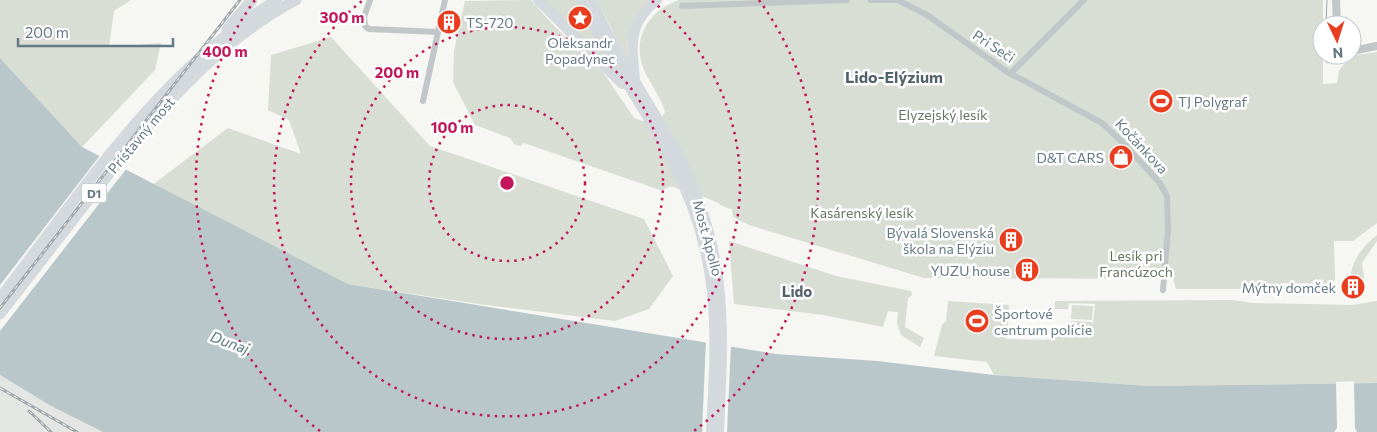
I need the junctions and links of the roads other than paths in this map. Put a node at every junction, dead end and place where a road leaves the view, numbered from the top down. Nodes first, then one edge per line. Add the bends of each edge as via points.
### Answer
1 (252, 0) edge
2 (278, 0) edge
3 (304, 0) edge
4 (370, 0) edge
5 (445, 0) edge
6 (538, 0) edge
7 (581, 0) edge
8 (592, 0) edge
9 (657, 0) edge
10 (847, 0) edge
11 (871, 0) edge
12 (1084, 0) edge
13 (1336, 0) edge
14 (294, 1) edge
15 (682, 6) dead end
16 (1337, 15) edge
17 (438, 32) junction
18 (213, 45) junction
19 (1377, 46) edge
20 (1362, 49) edge
21 (1010, 74) junction
22 (636, 83) junction
23 (423, 101) dead end
24 (638, 104) junction
25 (650, 115) junction
26 (1163, 290) dead end
27 (0, 298) edge
28 (0, 314) edge
29 (711, 432) edge
30 (719, 432) edge

1 - 18 highway
2 - 18 highway, D1
3 - 14 highway
4 - 17 street via 363,20 369,29
5 - 17 street
6 - 24 main road via 610,70
7 - 24 main road
8 - 22 main road via 608,37
9 - 22 main road via 644,12 632,36
10 - 15 street
11 - 21 street, Pri Seči via 898,0
12 - 21 street, Pri Seči
13 - 16 street
14 - 28 highway, Prístavný most / D1 via 231,44 192,77 141,132
17 - 23 street
18 - 27 highway, Prístavný most / D1 via 155,102
19 - 20 street
21 - 26 street, Kočánkova via 1102,123 1164,188 1168,200 1168,229
22 - 25 main road
24 - 25 main road
25 - 29 main road, Most Apollo via 689,196 710,271 715,327
25 - 30 main road, Most Apollo via 675,149 696,193 715,255 722,320

